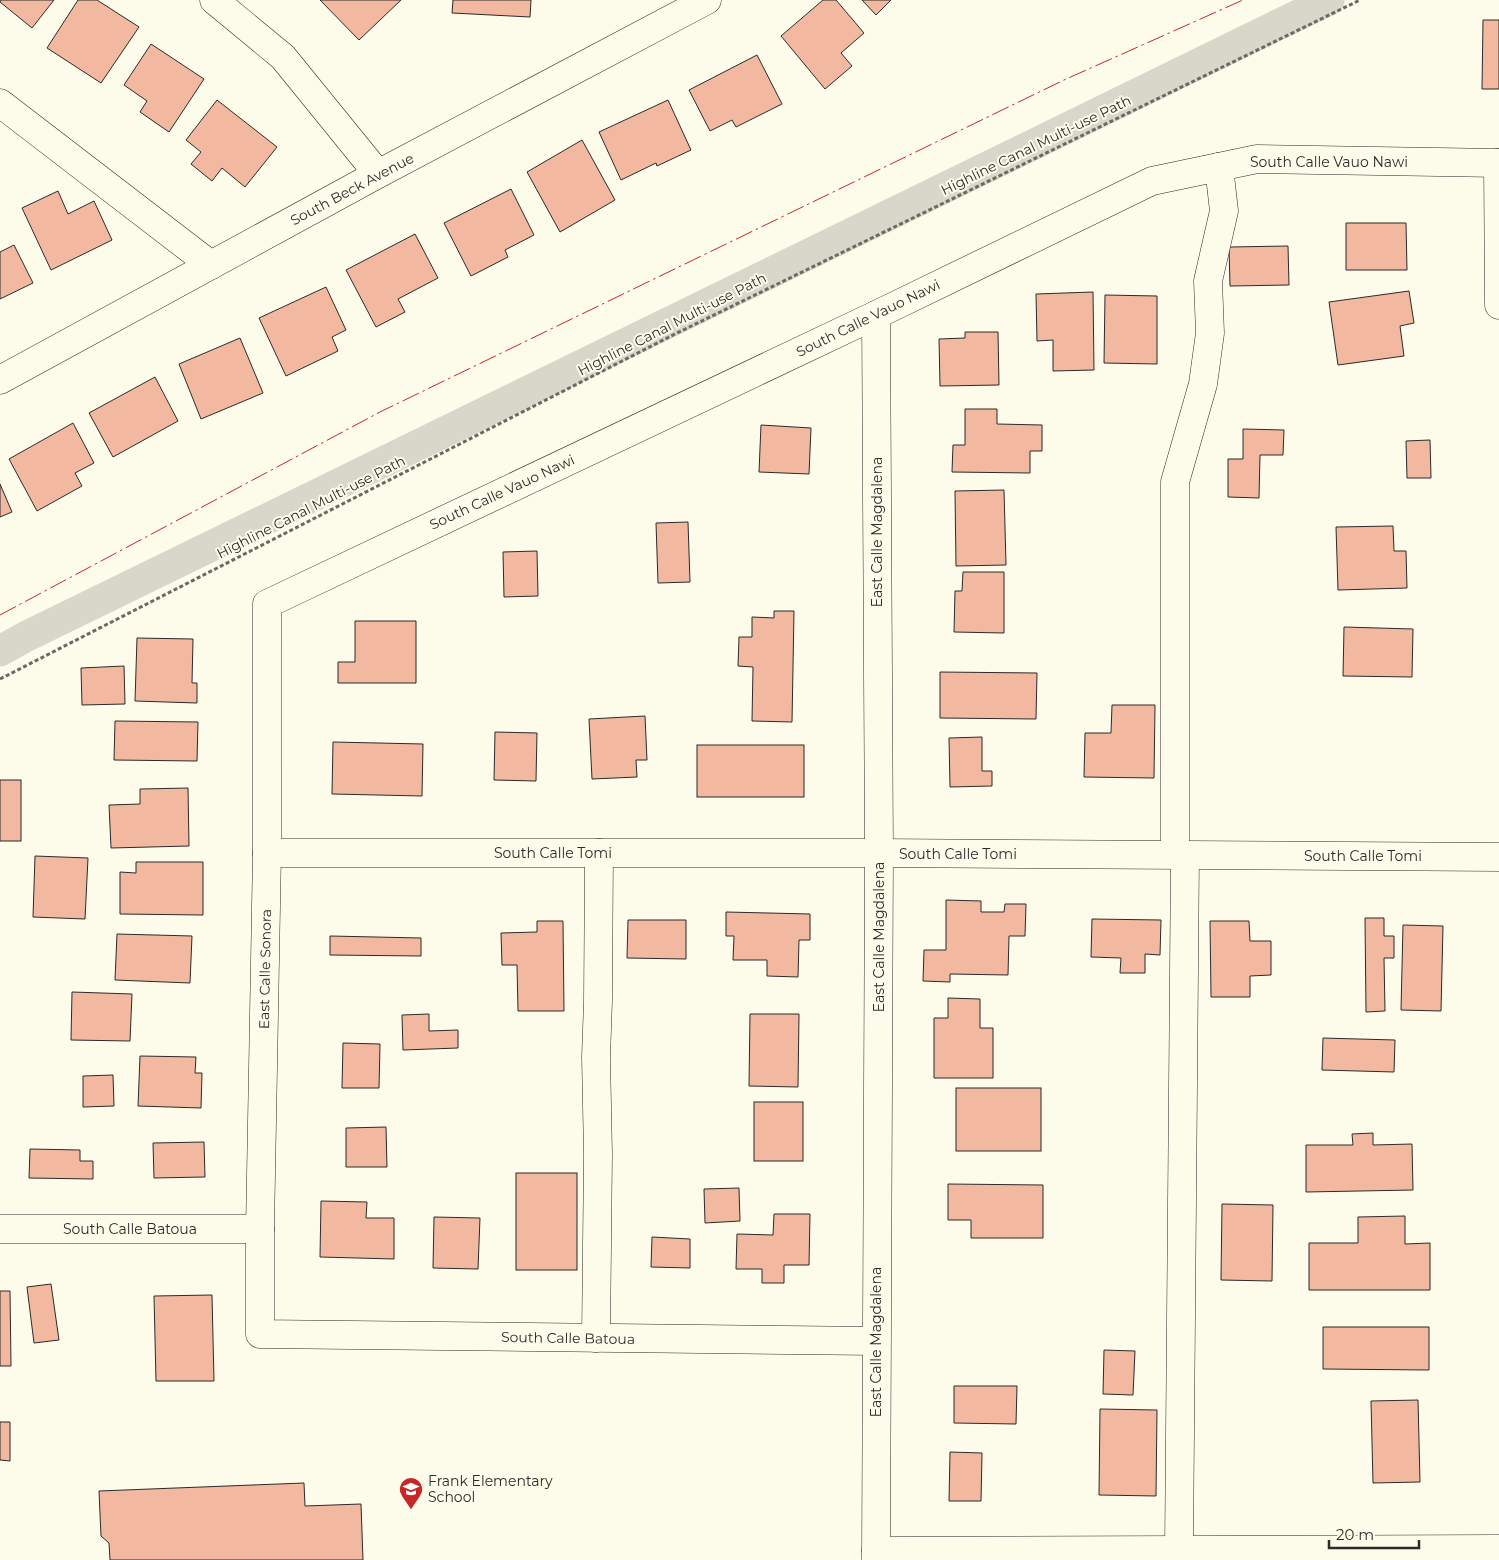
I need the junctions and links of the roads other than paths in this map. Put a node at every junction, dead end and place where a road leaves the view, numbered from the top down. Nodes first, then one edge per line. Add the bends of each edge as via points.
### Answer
1 (214, 0) edge
2 (707, 0) edge
3 (5, 115) edge
4 (1499, 162) edge
5 (1219, 167) junction
6 (378, 174) junction
7 (211, 265) junction
8 (1499, 305) edge
9 (876, 315) junction
10 (0, 380) edge
11 (267, 604) joint
12 (267, 853) junction
13 (598, 853) junction
14 (879, 853) junction
15 (1180, 855) junction
16 (1499, 857) edge
17 (0, 1229) edge
18 (260, 1229) junction
19 (260, 1334) joint
20 (596, 1338) junction
21 (876, 1341) junction
22 (1499, 1549) edge
23 (1178, 1550) junction
24 (876, 1556) edge

1 - 6 street via 283,57
2 - 6 street, South Beck Avenue
3 - 7 street
4 - 5 street, South Calle Vauo Nawi via 1257,159
4 - 8 street
5 - 9 street, South Calle Vauo Nawi via 1152,181
5 - 15 street via 1224,211 1208,281 1208,342 1203,384 1176,482
6 - 7 street, South Beck Avenue
7 - 10 street, South Beck Avenue
9 - 11 street, South Calle Vauo Nawi
9 - 14 street, East Calle Magdalena
11 - 12 street, East Calle Sonora
12 - 13 street, South Calle Tomi
12 - 18 street, East Calle Sonora
13 - 14 street, South Calle Tomi
13 - 20 street
14 - 15 street, South Calle Tomi
14 - 21 street, East Calle Magdalena
15 - 16 street, South Calle Tomi
15 - 23 street
17 - 18 street, South Calle Batoua
18 - 19 street, East Calle Sonora
19 - 20 street, South Calle Batoua
20 - 21 street, South Calle Batoua
21 - 24 street, East Calle Magdalena
22 - 23 street
23 - 24 street

